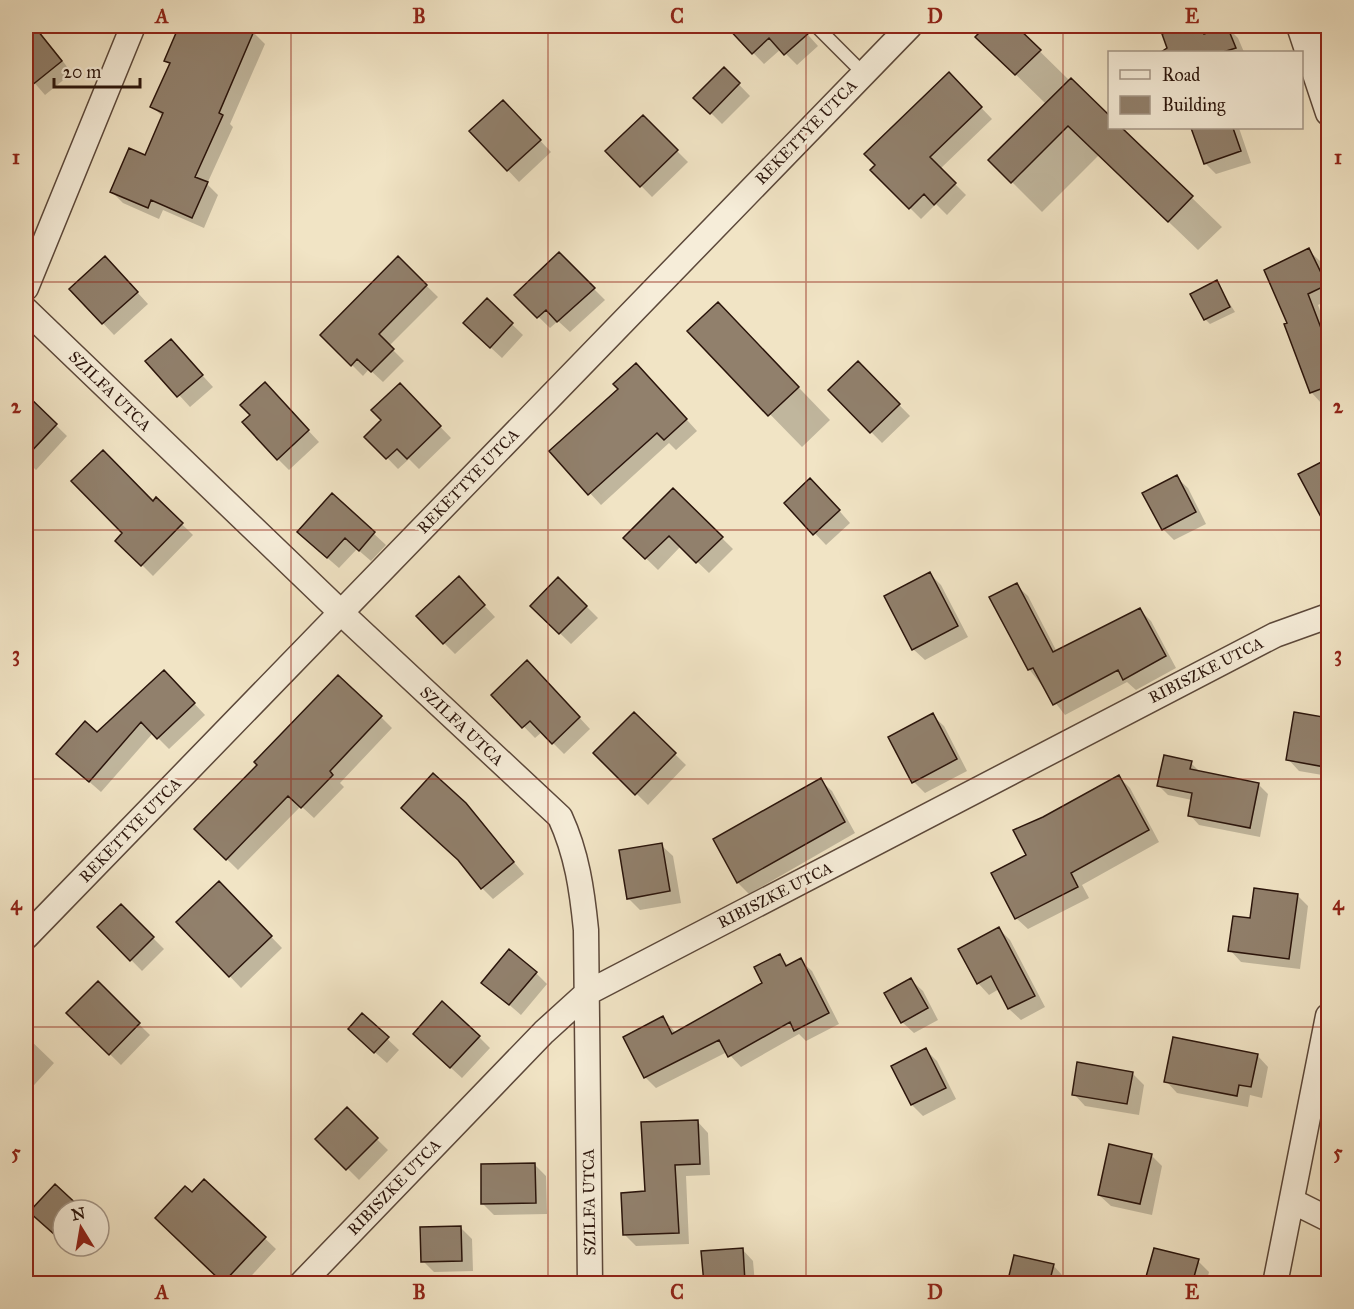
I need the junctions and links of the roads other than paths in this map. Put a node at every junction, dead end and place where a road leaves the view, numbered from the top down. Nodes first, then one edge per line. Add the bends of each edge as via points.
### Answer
1 (133, 26) edge
2 (816, 26) edge
3 (910, 26) edge
4 (1329, 31) edge
5 (1303, 36) edge
6 (863, 73) junction
7 (1322, 76) edge
8 (1329, 113) edge
9 (26, 288) edge
10 (26, 310) edge
11 (341, 612) junction
12 (1329, 616) edge
13 (26, 937) edge
14 (587, 993) junction
15 (1329, 1016) edge
16 (1292, 1201) junction
17 (1329, 1219) edge
18 (301, 1284) edge
19 (590, 1284) edge
20 (1275, 1284) edge

1 - 9 street
2 - 6 lane
3 - 6 street, REKETTYE UTCA
4 - 5 street
5 - 7 street
6 - 11 street, REKETTYE UTCA
7 - 8 street
10 - 11 street, SZILFA UTCA
11 - 13 street, REKETTYE UTCA
11 - 14 street, SZILFA UTCA via 560,817 572,844 581,884
12 - 14 street, RIBISZKE UTCA via 1275,635
14 - 18 street, RIBISZKE UTCA via 544,1032
14 - 19 street, SZILFA UTCA
15 - 16 street
16 - 17 street
16 - 20 street

